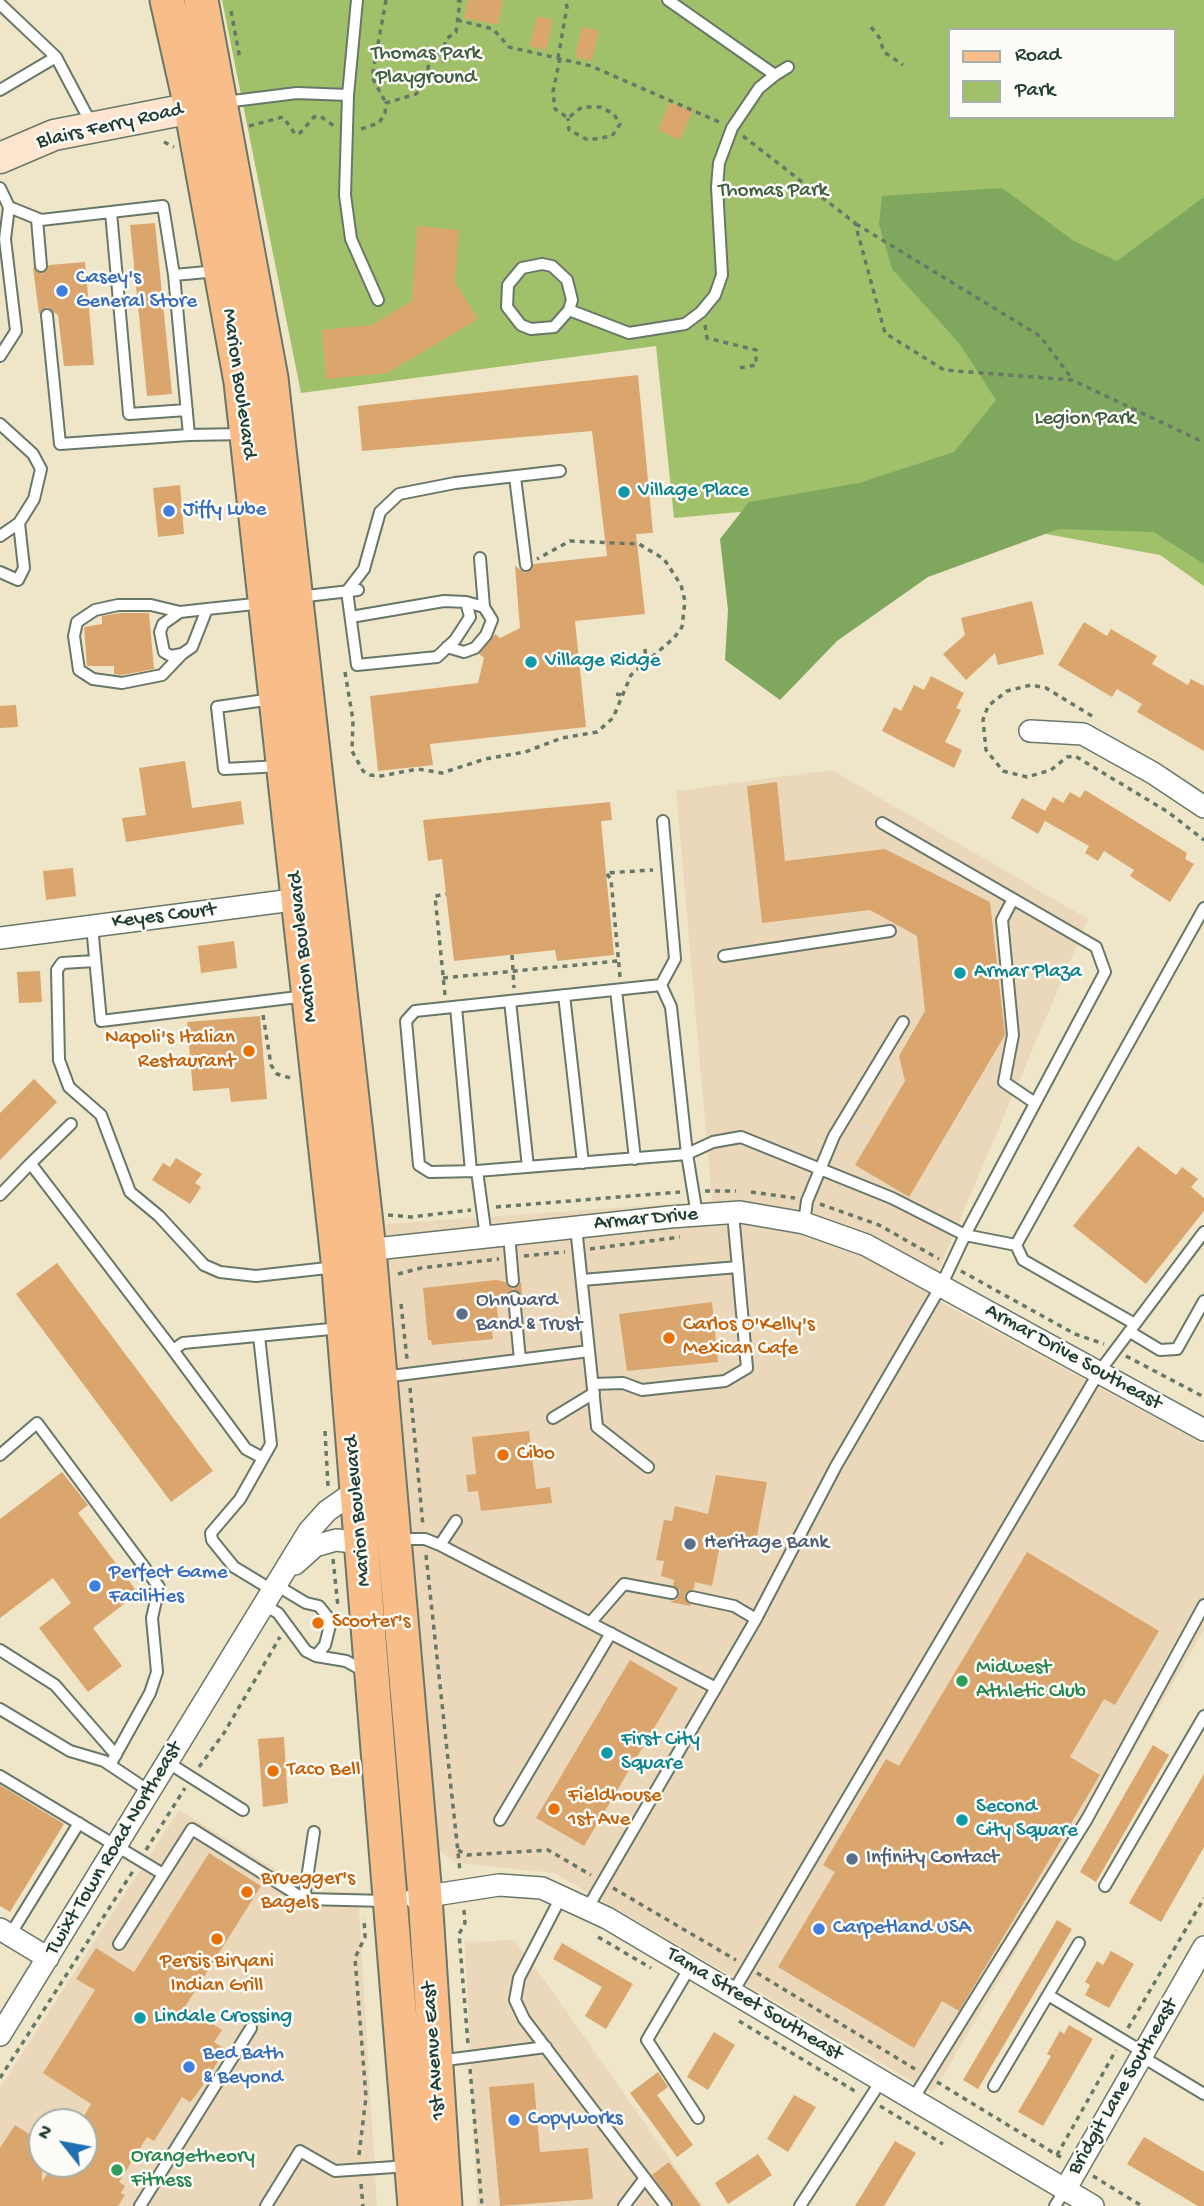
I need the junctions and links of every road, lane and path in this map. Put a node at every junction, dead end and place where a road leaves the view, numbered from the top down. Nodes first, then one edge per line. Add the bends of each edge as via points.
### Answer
1 (167, 0) edge
2 (201, 0) edge
3 (228, 0) edge
4 (357, 0) edge
5 (386, 0) edge
6 (457, 0) edge
7 (565, 0) edge
8 (668, 0) edge
9 (0, 4) edge
10 (457, 20) junction
11 (871, 27) dead end
12 (444, 47) junction
13 (56, 57) junction
14 (439, 57) junction
15 (559, 58) junction
16 (240, 62) dead end
17 (903, 65) dead end
18 (788, 67) dead end
19 (775, 75) junction
20 (0, 90) edge
21 (348, 95) junction
22 (386, 103) junction
23 (206, 104) junction
24 (568, 118) junction
25 (93, 127) junction
26 (732, 128) junction
27 (347, 131) junction
28 (250, 133) dead end
29 (0, 158) edge
30 (0, 188) edge
31 (9, 207) junction
32 (111, 212) junction
33 (37, 219) junction
34 (855, 223) junction
35 (41, 266) dead end
36 (221, 271) junction
37 (174, 275) junction
38 (378, 300) dead end
39 (703, 309) junction
40 (569, 310) junction
41 (47, 316) dead end
42 (0, 356) edge
43 (739, 368) dead end
44 (1072, 380) junction
45 (187, 410) junction
46 (0, 424) edge
47 (262, 433) junction
48 (189, 435) junction
49 (1204, 439) edge
50 (560, 471) dead end
51 (515, 477) junction
52 (19, 523) junction
53 (0, 536) edge
54 (480, 558) dead end
55 (525, 562) joint
56 (0, 572) edge
57 (352, 590) junction
58 (280, 600) junction
59 (466, 602) junction
60 (484, 607) junction
61 (207, 609) junction
62 (180, 612) junction
63 (351, 617) junction
64 (447, 647) junction
65 (645, 649) dead end
66 (182, 654) junction
67 (646, 660) junction
68 (357, 665) junction
69 (615, 694) dead end
70 (623, 695) junction
71 (276, 699) junction
72 (1030, 731) dead end
73 (284, 766) junction
74 (1204, 807) edge
75 (663, 821) dead end
76 (882, 823) dead end
77 (667, 869) junction
78 (446, 894) dead end
79 (313, 897) junction
80 (1013, 898) junction
81 (1204, 908) edge
82 (92, 926) junction
83 (890, 931) dead end
84 (0, 938) edge
85 (512, 955) dead end
86 (724, 956) dead end
87 (95, 961) junction
88 (618, 961) junction
89 (513, 972) junction
90 (443, 978) junction
91 (661, 985) junction
92 (619, 990) junction
93 (564, 995) junction
94 (309, 996) junction
95 (513, 1001) junction
96 (261, 1002) junction
97 (451, 1007) junction
98 (903, 1022) dead end
99 (296, 1079) dead end
100 (1035, 1103) junction
101 (71, 1124) dead end
102 (687, 1154) junction
103 (635, 1158) junction
104 (583, 1163) junction
105 (29, 1165) junction
106 (528, 1167) junction
107 (820, 1168) junction
108 (474, 1171) junction
109 (694, 1191) junction
110 (0, 1195) edge
111 (807, 1201) junction
112 (482, 1209) junction
113 (384, 1212) dead end
114 (733, 1213) junction
115 (804, 1223) junction
116 (694, 1225) junction
117 (576, 1227) junction
118 (1204, 1232) edge
119 (509, 1234) junction
120 (965, 1235) junction
121 (486, 1237) junction
122 (1016, 1245) junction
123 (579, 1250) junction
124 (360, 1258) junction
125 (511, 1258) junction
126 (951, 1265) junction
127 (738, 1267) junction
128 (398, 1274) junction
129 (582, 1280) junction
130 (513, 1281) dead end
131 (399, 1286) dead end
132 (942, 1286) junction
133 (514, 1297) dead end
134 (400, 1298) dead end
135 (1204, 1301) edge
136 (344, 1328) junction
137 (1132, 1328) junction
138 (259, 1335) junction
139 (173, 1350) junction
140 (1116, 1350) junction
141 (589, 1351) junction
142 (520, 1360) junction
143 (1099, 1372) junction
144 (394, 1374) junction
145 (593, 1388) junction
146 (1204, 1397) edge
147 (552, 1418) dead end
148 (1204, 1430) edge
149 (0, 1455) edge
150 (263, 1458) junction
151 (648, 1467) dead end
152 (373, 1488) junction
153 (456, 1521) dead end
154 (378, 1543) junction
155 (440, 1545) junction
156 (273, 1589) junction
157 (672, 1593) dead end
158 (692, 1598) dead end
159 (1204, 1605) edge
160 (338, 1615) dead end
161 (756, 1619) junction
162 (590, 1623) junction
163 (286, 1626) junction
164 (611, 1633) junction
165 (0, 1650) edge
166 (316, 1656) junction
167 (373, 1676) junction
168 (716, 1688) junction
169 (0, 1709) edge
170 (1202, 1723) edge
171 (113, 1760) junction
172 (167, 1762) junction
173 (0, 1776) edge
174 (192, 1777) junction
175 (149, 1791) junction
176 (243, 1810) dead end
177 (499, 1820) dead end
178 (79, 1823) junction
179 (314, 1832) dead end
180 (116, 1845) junction
181 (458, 1850) junction
182 (140, 1860) junction
183 (163, 1874) junction
184 (601, 1881) junction
185 (1105, 1886) dead end
186 (462, 1891) junction
187 (425, 1896) junction
188 (561, 1897) junction
189 (304, 1899) junction
190 (378, 1901) junction
191 (587, 1909) junction
192 (587, 1931) dead end
193 (5, 1932) edge
194 (1079, 1943) dead end
195 (119, 1944) dead end
196 (1204, 1947) edge
197 (48, 1958) junction
198 (748, 1967) junction
199 (685, 1976) junction
200 (733, 1992) junction
201 (1048, 1994) junction
202 (737, 2020) dead end
203 (251, 2028) dead end
204 (0, 2035) edge
205 (546, 2048) junction
206 (1142, 2054) junction
207 (470, 2057) junction
208 (436, 2062) junction
209 (928, 2077) junction
210 (0, 2078) edge
211 (881, 2081) junction
212 (993, 2086) dead end
213 (1204, 2094) edge
214 (869, 2099) junction
215 (913, 2099) junction
216 (698, 2118) dead end
217 (943, 2144) dead end
218 (412, 2166) junction
219 (1077, 2166) junction
220 (360, 2169) junction
221 (645, 2178) junction
222 (280, 2184) junction
223 (292, 2191) dead end
224 (1060, 2198) edge
225 (140, 2206) edge
226 (266, 2206) edge
227 (363, 2206) edge
228 (415, 2206) edge
229 (445, 2206) edge
230 (482, 2206) edge
231 (624, 2206) edge
232 (666, 2206) edge
233 (800, 2206) edge
234 (1093, 2206) edge
235 (1142, 2206) edge

1 - 23 main road, Marion Boulevard
2 - 23 main road, Marion Boulevard
3 - 16 path
4 - 21 lane
5 - 22 path via 372,77
6 - 10 path
7 - 15 path
8 - 19 lane
9 - 13 lane
10 - 12 path via 456,32
10 - 15 path via 494,29 509,47
11 - 17 path via 884,52
12 - 14 path
12 - 14 path via 451,51 450,57
13 - 20 lane
13 - 25 lane
14 - 22 path via 426,70 423,88
15 - 24 path via 552,104
15 - 26 path via 591,66
18 - 19 lane
19 - 26 lane via 759,88
21 - 23 lane via 297,93
21 - 27 lane
22 - 27 path via 386,113 373,128
23 - 25 main road, Blairs Ferry Road
23 - 36 main road, Marion Boulevard
23 - 47 main road, Marion Boulevard via 271,378
24 - 24 path via 582,107 596,107 614,114 620,124 612,136 588,140 569,130
25 - 29 main road, Blairs Ferry Road via 54,135
26 - 34 path
26 - 39 lane via 719,163 717,187 722,275 715,295
27 - 28 path via 337,130 320,116 299,134 283,117 249,124
27 - 38 lane via 345,195 351,239
30 - 31 lane
31 - 33 lane
31 - 42 lane via 5,239 16,331
32 - 33 lane
32 - 37 lane via 163,206
32 - 45 lane via 129,414
33 - 35 lane
34 - 44 path via 1040,336
34 - 44 path via 885,332 944,370
36 - 37 lane
36 - 47 main road, Marion Boulevard via 241,382
37 - 45 lane
39 - 40 lane via 685,324 629,333
39 - 43 path via 707,338 756,350 756,365
40 - 40 lane via 563,320 543,330 521,325 507,307 508,285 522,268 552,266 567,280 572,300
41 - 48 lane via 60,444
44 - 49 path
45 - 48 lane
46 - 52 lane via 33,454 41,469 34,499
47 - 48 lane
47 - 58 main road, Marion Boulevard
50 - 51 lane
51 - 55 lane
51 - 57 lane via 398,494 380,512 364,569
52 - 53 lane
52 - 56 lane via 24,568 18,580
54 - 60 lane
55 - 67 path via 539,559 559,545 583,540 639,544 664,559 681,585 685,614 674,638
57 - 58 lane
57 - 63 lane
58 - 61 lane
58 - 71 main road, Marion Boulevard
58 - 79 main road, Marion Boulevard
59 - 60 lane
59 - 63 lane via 444,601
59 - 64 lane via 470,617
60 - 64 lane via 492,620 475,648 464,652
61 - 62 lane
61 - 66 lane via 200,633
62 - 66 lane via 163,624 160,632 164,652
62 - 66 lane via 150,605 95,610 77,622 74,636 79,670 93,679 122,683 162,675
63 - 68 lane
64 - 68 lane via 438,657
65 - 67 path
67 - 70 path via 631,675
68 - 70 path via 345,666 353,720 351,744 358,763 370,775 418,769 442,773 590,734 613,718
69 - 70 path
71 - 73 main road, Marion Boulevard
71 - 73 lane via 217,707 221,744 224,769
72 - 74 street via 1083,734
73 - 79 main road, Marion Boulevard
75 - 77 lane
76 - 80 lane
77 - 88 path via 606,873 611,879
77 - 91 lane via 675,959
78 - 90 path via 435,896
79 - 82 street, Keyes Court
79 - 94 main road, Marion Boulevard
79 - 124 main road, Marion Boulevard
80 - 100 lane via 1002,920 1013,1035 1004,1082
80 - 100 lane via 1096,947 1105,972
81 - 122 lane
82 - 84 street, Keyes Court
82 - 87 lane
83 - 86 lane
85 - 89 path
87 - 96 lane via 101,1021
87 - 124 lane via 61,963 57,970 59,1060 69,1087 101,1115 130,1192 204,1265 220,1272 256,1276
88 - 89 path
88 - 92 path
89 - 90 path
89 - 95 path
90 - 97 path
91 - 92 lane
91 - 102 lane via 671,1007
92 - 93 lane
92 - 103 lane
93 - 95 lane
93 - 104 lane
94 - 96 lane
94 - 124 main road, Marion Boulevard
95 - 97 lane
95 - 106 lane
96 - 99 path via 271,1065 277,1074
97 - 108 lane
97 - 108 lane via 415,1011 406,1021 419,1165 430,1172
98 - 107 lane via 834,1136
100 - 120 lane
101 - 105 lane
102 - 103 lane
102 - 107 lane via 713,1142 741,1137
102 - 109 lane
103 - 104 lane
104 - 106 lane
105 - 110 lane
105 - 139 lane
106 - 108 lane
107 - 111 lane
107 - 120 lane
108 - 112 lane
109 - 111 path via 758,1193
109 - 112 path
109 - 116 lane
111 - 115 lane
111 - 126 path via 878,1225
112 - 113 path via 411,1217
112 - 121 lane
114 - 115 street, Armar Drive
114 - 116 street, Armar Drive
114 - 127 lane
115 - 132 street, Armar Drive via 866,1245
116 - 117 street, Armar Drive
116 - 123 path via 637,1245
117 - 119 street, Armar Drive
117 - 123 lane
118 - 137 lane
119 - 121 street, Armar Drive
119 - 125 lane
120 - 122 lane
120 - 126 lane
121 - 124 street, Armar Drive
122 - 137 lane via 1023,1260
123 - 125 path
123 - 129 lane
124 - 128 path
124 - 136 main road, Marion Boulevard
124 - 144 main road, Marion Boulevard
125 - 128 path
125 - 130 lane
126 - 132 lane
126 - 140 path via 1075,1334
127 - 129 lane
127 - 145 lane via 747,1368 725,1381 642,1390 623,1383
128 - 131 path
129 - 141 lane
132 - 143 street, Armar Drive Southeast
132 - 161 lane via 836,1466
133 - 142 lane
134 - 144 path
135 - 137 lane via 1177,1349 1160,1350
136 - 138 lane
136 - 152 main road, Marion Boulevard
137 - 140 lane
138 - 139 lane via 183,1343
138 - 150 lane via 271,1444
139 - 150 lane via 246,1449
140 - 143 lane
140 - 146 path
141 - 142 lane
141 - 145 lane
142 - 144 lane
143 - 148 street, Armar Drive Southeast
143 - 198 lane
144 - 152 main road, Marion Boulevard
144 - 154 path
145 - 147 lane
145 - 151 lane via 597,1427
149 - 171 lane via 37,1423 159,1587 152,1618 157,1672
150 - 156 lane via 240,1500 211,1533 234,1567
152 - 154 main road, Marion Boulevard
152 - 156 street, Twixt Town Road Northeast via 327,1511
153 - 155 lane
154 - 155 lane
154 - 156 street via 336,1540 315,1546
154 - 160 path
154 - 167 main road, Marion Boulevard
154 - 181 path
154 - 187 main road, Marion Boulevard
155 - 162 lane
156 - 163 lane
156 - 166 lane via 319,1606 331,1621 325,1644
156 - 172 street, Twixt Town Road Northeast
157 - 162 lane via 624,1584
158 - 161 lane via 734,1606
159 - 209 lane via 1094,1808
161 - 168 lane
162 - 164 lane
163 - 166 lane via 306,1651
163 - 174 path via 224,1733
164 - 168 lane
164 - 177 lane
165 - 171 lane via 55,1685
166 - 167 lane via 346,1661
167 - 190 main road, Marion Boulevard
168 - 184 lane
169 - 171 lane via 70,1751
170 - 185 lane
171 - 175 lane
172 - 174 lane
172 - 175 street, Twixt Town Road Northeast
173 - 178 lane
174 - 176 lane
174 - 182 path
175 - 180 street, Twixt Town Road Northeast
178 - 180 lane
178 - 193 lane
179 - 189 lane
180 - 182 lane
180 - 197 street, Twixt Town Road Northeast
181 - 184 path via 467,1855 548,1850
181 - 186 path
182 - 183 lane
182 - 210 path
183 - 189 lane via 192,1829
183 - 195 lane
184 - 191 lane
184 - 198 path
186 - 187 street, Tama Street Southeast
186 - 188 street, Tama Street Southeast via 499,1885 542,1888
186 - 207 path via 466,1923 459,1934
187 - 190 street, Tama Street Southeast
187 - 208 main road, 1st Avenue East
188 - 191 street, Tama Street Southeast
188 - 205 lane via 519,1978 515,2000
189 - 190 lane
190 - 218 main road, 1st Avenue East
190 - 220 path via 355,1958 366,2097
191 - 199 street, Tama Street Southeast
192 - 199 path
193 - 197 street
194 - 201 lane
196 - 206 street, Bridgit Lane Southeast
197 - 204 street, Twixt Town Road Northeast via 11,2009
198 - 200 lane
198 - 209 path
199 - 200 street, Tama Street Southeast
199 - 216 lane via 647,2040
200 - 211 street, Tama Street Southeast
201 - 206 lane
201 - 212 lane
202 - 214 path
203 - 225 lane
205 - 207 lane
205 - 221 lane
206 - 213 lane
206 - 219 street, Bridgit Lane Southeast
207 - 208 lane
207 - 230 path
208 - 229 main road, 1st Avenue East
209 - 215 lane
209 - 219 path
211 - 214 lane
211 - 215 street, Tama Street Southeast
214 - 217 path
214 - 233 lane
215 - 224 street, Tama Street Southeast
218 - 220 lane
218 - 228 main road, 1st Avenue East
219 - 224 street, Bridgit Lane Southeast
219 - 235 path
220 - 222 lane via 335,2171 300,2151
220 - 227 path
221 - 231 lane
221 - 232 lane
222 - 223 lane
222 - 226 lane
224 - 234 street, Tama Street Southeast

